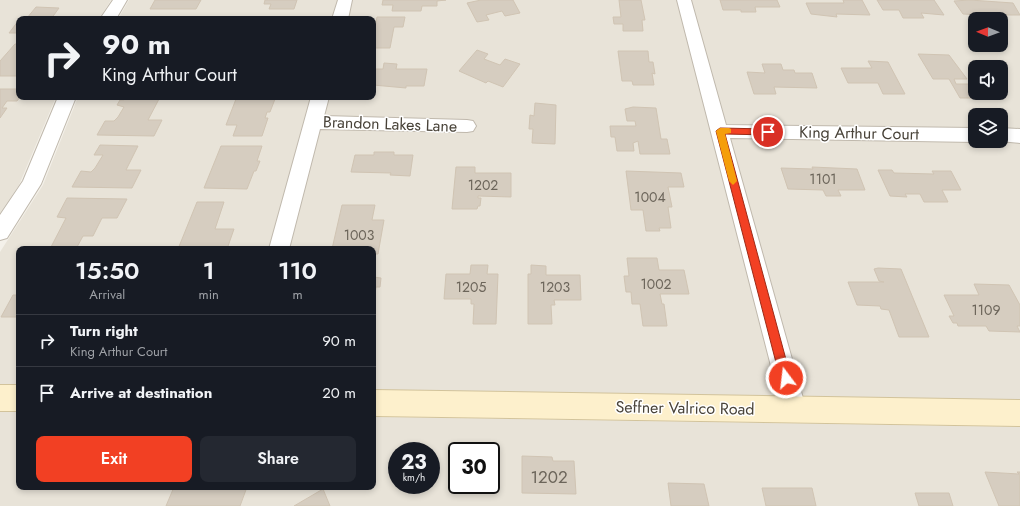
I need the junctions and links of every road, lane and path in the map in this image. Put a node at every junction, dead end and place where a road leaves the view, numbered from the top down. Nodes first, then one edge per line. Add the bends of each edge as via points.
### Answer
1 (120, 0) edge
2 (345, 0) edge
3 (684, 0) edge
4 (110, 16) edge
5 (341, 16) edge
6 (66, 100) edge
7 (319, 100) edge
8 (313, 122) junction
9 (467, 126) dead end
10 (720, 131) junction
11 (968, 135) edge
12 (1008, 135) edge
13 (1020, 136) edge
14 (0, 232) edge
15 (280, 246) edge
16 (0, 398) edge
17 (16, 398) edge
18 (376, 403) edge
19 (794, 409) junction
20 (1020, 413) edge

1 - 4 street
2 - 5 street
3 - 10 street
6 - 14 street via 31,184
7 - 8 street
8 - 9 street, Brandon Lakes Lane
8 - 15 street
10 - 11 street, King Arthur Court
10 - 19 street
12 - 13 street
16 - 17 street
18 - 19 street, Seffner Valrico Road
19 - 20 street, Seffner Valrico Road

